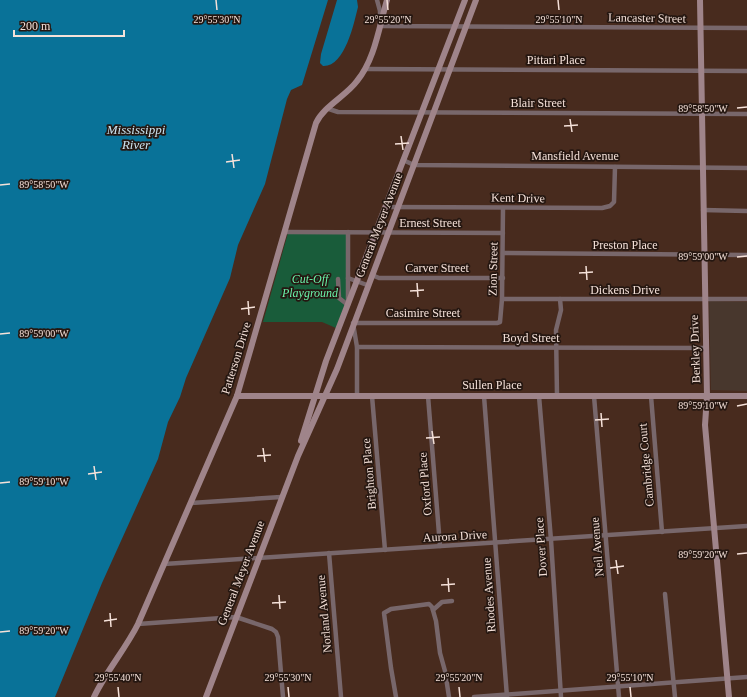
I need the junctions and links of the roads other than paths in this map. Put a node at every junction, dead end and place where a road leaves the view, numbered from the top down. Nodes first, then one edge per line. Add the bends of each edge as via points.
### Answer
1 (377, 0) edge
2 (387, 0) edge
3 (465, 0) edge
4 (476, 0) edge
5 (700, 0) edge
6 (380, 26) junction
7 (454, 26) junction
8 (466, 26) junction
9 (700, 28) junction
10 (747, 28) edge
11 (366, 69) junction
12 (438, 69) junction
13 (450, 69) junction
14 (701, 71) junction
15 (747, 71) edge
16 (329, 109) junction
17 (422, 112) junction
18 (434, 112) junction
19 (701, 114) junction
20 (747, 114) edge
21 (403, 160) junction
22 (414, 165) junction
23 (615, 167) junction
24 (702, 168) junction
25 (747, 168) edge
26 (385, 207) junction
27 (398, 207) junction
28 (503, 208) junction
29 (703, 210) junction
30 (747, 211) edge
31 (286, 232) junction
32 (348, 232) junction
33 (376, 232) junction
34 (387, 233) junction
35 (503, 233) junction
36 (503, 253) junction
37 (704, 255) junction
38 (747, 255) edge
39 (372, 276) junction
40 (348, 278) junction
41 (503, 278) junction
42 (338, 279) dead end
43 (357, 281) junction
44 (368, 285) junction
45 (502, 299) junction
46 (560, 299) junction
47 (747, 299) edge
48 (705, 300) junction
49 (348, 305) junction
50 (353, 323) junction
51 (494, 323) joint
52 (337, 334) junction
53 (347, 339) junction
54 (357, 347) junction
55 (556, 348) junction
56 (706, 348) junction
57 (237, 396) junction
58 (316, 396) junction
59 (326, 396) junction
60 (357, 396) junction
61 (372, 396) junction
62 (428, 396) junction
63 (484, 396) junction
64 (539, 396) junction
65 (557, 396) junction
66 (594, 396) junction
67 (651, 396) junction
68 (707, 396) junction
69 (747, 396) edge
70 (298, 456) junction
71 (281, 497) junction
72 (191, 503) junction
73 (747, 526) edge
74 (714, 529) junction
75 (662, 532) junction
76 (606, 536) junction
77 (552, 540) junction
78 (496, 543) junction
79 (440, 546) junction
80 (385, 550) junction
81 (329, 553) junction
82 (258, 558) junction
83 (164, 564) junction
84 (665, 594) dead end
85 (452, 601) dead end
86 (433, 610) junction
87 (236, 617) junction
88 (138, 624) junction
89 (747, 677) edge
90 (728, 678) junction
91 (674, 681) junction
92 (618, 686) junction
93 (560, 690) junction
94 (507, 696) edge
95 (94, 697) edge
96 (206, 697) edge
97 (283, 697) edge
98 (341, 697) edge
99 (396, 697) edge
100 (449, 697) edge
101 (474, 697) edge
102 (561, 697) edge
103 (619, 697) edge
104 (675, 697) edge
105 (729, 697) edge

1 - 6 street
2 - 6 street, Patterson Drive
3 - 7 street, General Meyer Avenue
4 - 8 street, General Meyer Avenue
5 - 9 street, Berkley Drive
6 - 7 street, Lancaster Street
6 - 11 street, Patterson Drive
7 - 8 street, Lancaster Street
7 - 12 street, General Meyer Avenue
8 - 9 street, Lancaster Street
8 - 13 street, General Meyer Avenue
9 - 10 street, Lancaster Street
9 - 14 street, Berkley Drive
11 - 12 street, Pittari Place
11 - 16 street, Patterson Drive via 353,87
12 - 13 street, Pittari Place
12 - 17 street, General Meyer Avenue
13 - 14 street, Pittari Place
13 - 18 street, General Meyer Avenue
14 - 15 street, Pittari Place
14 - 19 street, Berkley Drive
16 - 17 street, Blair Street via 338,112
16 - 31 street, Patterson Drive via 321,114 314,129
17 - 18 street, Blair Street
17 - 21 street, General Meyer Avenue
18 - 19 street, Blair Street
18 - 22 street, General Meyer Avenue
19 - 20 street, Blair Street
19 - 24 street, Berkley Drive
21 - 22 street, Mansfield Avenue
21 - 26 street, General Meyer Avenue
22 - 23 street, Mansfield Avenue
22 - 27 street, General Meyer Avenue
23 - 24 street, Mansfield Avenue
23 - 28 street, Kent Drive via 615,196 612,204 607,207
24 - 25 street, Mansfield Avenue
24 - 29 street, Berkley Drive
26 - 27 street, Kent Drive
26 - 33 street, General Meyer Avenue
27 - 28 street, Kent Drive
27 - 34 street, General Meyer Avenue
28 - 35 street, Zion Street
29 - 30 street
29 - 37 street, Berkley Drive
31 - 32 street, Ernest Street
31 - 57 street, Patterson Drive
32 - 33 street, Ernest Street
32 - 40 street
33 - 34 street, Ernest Street
33 - 43 street, General Meyer Avenue
34 - 35 street, Ernest Street
34 - 39 street, General Meyer Avenue
35 - 36 street, Zion Street
36 - 37 street, Preston Place
36 - 41 street, Zion Street
37 - 38 street, Preston Place
37 - 48 street, Berkley Drive
39 - 41 street, Carver Street
39 - 44 street, General Meyer Avenue
40 - 43 street
40 - 49 street
41 - 45 street, Zion Street
42 - 49 street via 339,298
43 - 44 street
43 - 49 street, General Meyer Avenue
44 - 50 street, General Meyer Avenue
45 - 46 street, Dickens Drive
45 - 51 street, Zion Street via 501,320
46 - 48 street, Dickens Drive
46 - 55 street
47 - 48 street, Dickens Drive
48 - 56 street, Berkley Drive
49 - 52 street, General Meyer Avenue
50 - 51 street, Casimire Street
50 - 53 street, General Meyer Avenue
50 - 54 street
52 - 53 street
52 - 58 street, General Meyer Avenue
53 - 59 street, General Meyer Avenue
54 - 55 street, Boyd Street
54 - 60 street
55 - 56 street, Boyd Street
55 - 65 street
56 - 68 street, Berkley Drive
57 - 58 street, Sullen Place
57 - 72 street, Patterson Drive
58 - 59 street, Sullen Place
58 - 70 street, General Meyer Avenue
59 - 60 street, Sullen Place
59 - 70 street, General Meyer Avenue
60 - 61 street, Sullen Place
61 - 62 street, Sullen Place
61 - 80 street, Brighton Place
62 - 63 street, Sullen Place
62 - 79 street, Oxford Place
63 - 64 street, Sullen Place
63 - 78 street, Rhodes Avenue
64 - 65 street, Sullen Place
64 - 77 street, Dover Place
65 - 66 street, Sullen Place
66 - 67 street, Sullen Place
66 - 76 street, Neil Avenue
67 - 68 street, Sullen Place
67 - 75 street, Cambridge Court
68 - 69 street, Sullen Place
68 - 74 street, Berkley Drive via 705,425
70 - 71 street, General Meyer Avenue
71 - 72 street
71 - 82 street, General Meyer Avenue
72 - 83 street, Patterson Drive
73 - 74 street, Aurora Drive
74 - 75 street, Aurora Drive
74 - 90 street, Berkley Drive
75 - 76 street, Aurora Drive
76 - 77 street, Aurora Drive
76 - 92 street, Neil Avenue
77 - 78 street, Aurora Drive
77 - 93 street, Dover Place
78 - 79 street, Aurora Drive
78 - 94 street, Rhodes Avenue
79 - 80 street, Aurora Drive
80 - 81 street, Aurora Drive
81 - 82 street, Aurora Drive
81 - 98 street, Norland Avenue
82 - 83 street, Aurora Drive
82 - 87 street, General Meyer Avenue
83 - 88 street, Patterson Drive
84 - 91 street
85 - 86 street via 442,602
86 - 99 street via 429,604 391,609 384,613
86 - 100 street
87 - 88 street
87 - 96 street, General Meyer Avenue
87 - 97 street via 276,632
88 - 95 street, Patterson Drive
89 - 90 street
90 - 91 street
90 - 105 street, Berkley Drive
91 - 92 street
91 - 104 street
92 - 93 street
92 - 103 street, Neil Avenue
93 - 94 street
93 - 102 street, Dover Place
94 - 101 street

